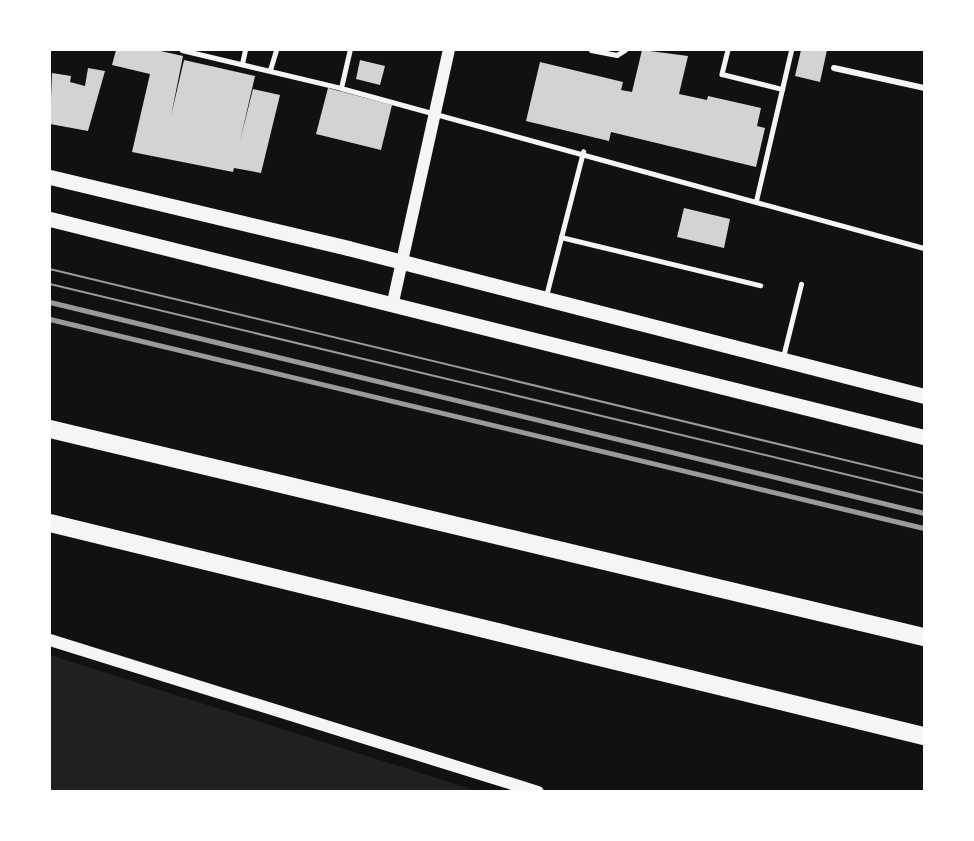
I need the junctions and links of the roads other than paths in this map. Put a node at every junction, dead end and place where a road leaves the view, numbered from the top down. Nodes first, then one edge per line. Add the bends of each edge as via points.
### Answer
1 (182, 50) edge
2 (245, 50) edge
3 (276, 50) edge
4 (350, 50) edge
5 (449, 50) edge
6 (592, 50) edge
7 (625, 50) edge
8 (728, 50) edge
9 (790, 50) edge
10 (242, 64) junction
11 (834, 68) dead end
12 (270, 70) junction
13 (341, 88) junction
14 (924, 88) edge
15 (782, 89) junction
16 (433, 112) junction
17 (583, 153) junction
18 (50, 177) edge
19 (756, 201) junction
20 (50, 219) edge
21 (561, 237) junction
22 (924, 248) edge
23 (402, 262) junction
24 (801, 284) dead end
25 (760, 285) dead end
26 (546, 299) junction
27 (393, 302) junction
28 (783, 360) junction
29 (924, 396) edge
30 (50, 429) edge
31 (924, 438) edge
32 (50, 523) edge
33 (924, 637) edge
34 (50, 640) edge
35 (924, 736) edge
36 (538, 792) edge

1 - 10 lane
2 - 10 lane
3 - 12 lane
4 - 13 lane
5 - 16 main road
6 - 7 lane via 617,55
8 - 15 lane via 722,74
9 - 15 lane
10 - 12 lane
11 - 14 street
12 - 13 lane
13 - 16 lane
15 - 19 lane
16 - 17 lane
16 - 23 main road
17 - 19 lane
17 - 21 lane
18 - 23 main road
19 - 22 lane
20 - 27 main road
21 - 25 lane
21 - 26 lane
23 - 26 main road
23 - 27 main road
24 - 28 lane
26 - 28 main road
27 - 31 main road
28 - 29 main road
30 - 33 highway
32 - 35 highway
34 - 36 main road

